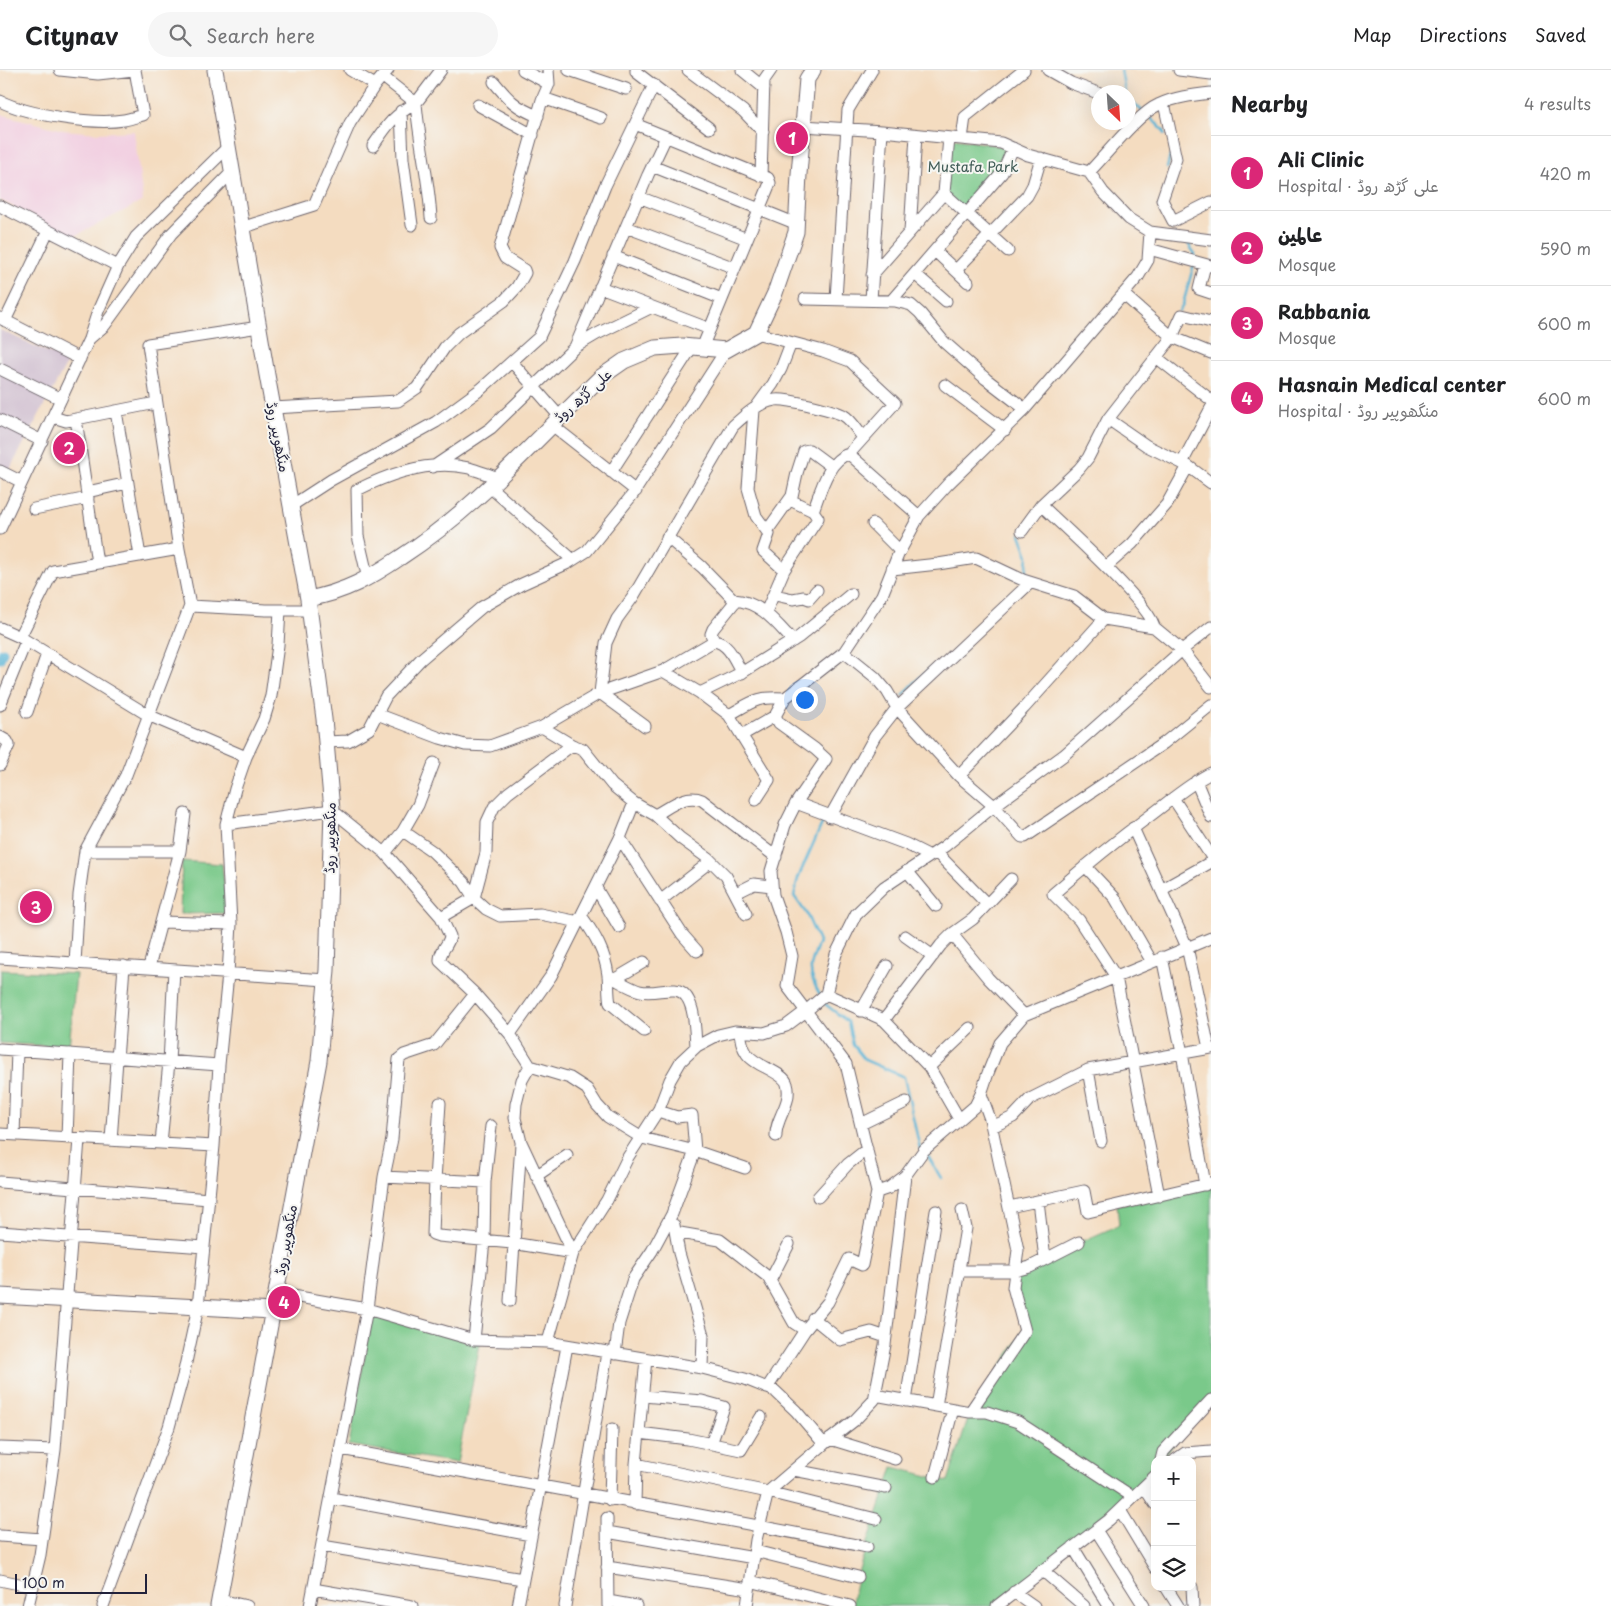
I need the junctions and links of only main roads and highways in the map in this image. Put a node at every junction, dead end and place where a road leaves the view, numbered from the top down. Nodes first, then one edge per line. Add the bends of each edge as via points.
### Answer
1 (215, 70) edge
2 (813, 70) edge
3 (309, 605) junction
4 (0, 1296) edge
5 (273, 1311) junction
6 (219, 1603) edge

1 - 3 main road, منگھوپیر روڈ
2 - 3 main road, علی گڑھ روڈ via 807,79 796,232 775,293 756,333 726,350 682,346 655,348 624,361 601,377 494,483 422,544 368,579
3 - 5 main road, منگھوپیر روڈ via 332,810 326,980 319,1061
4 - 5 main road
5 - 6 main road, منگھوپیر روڈ

